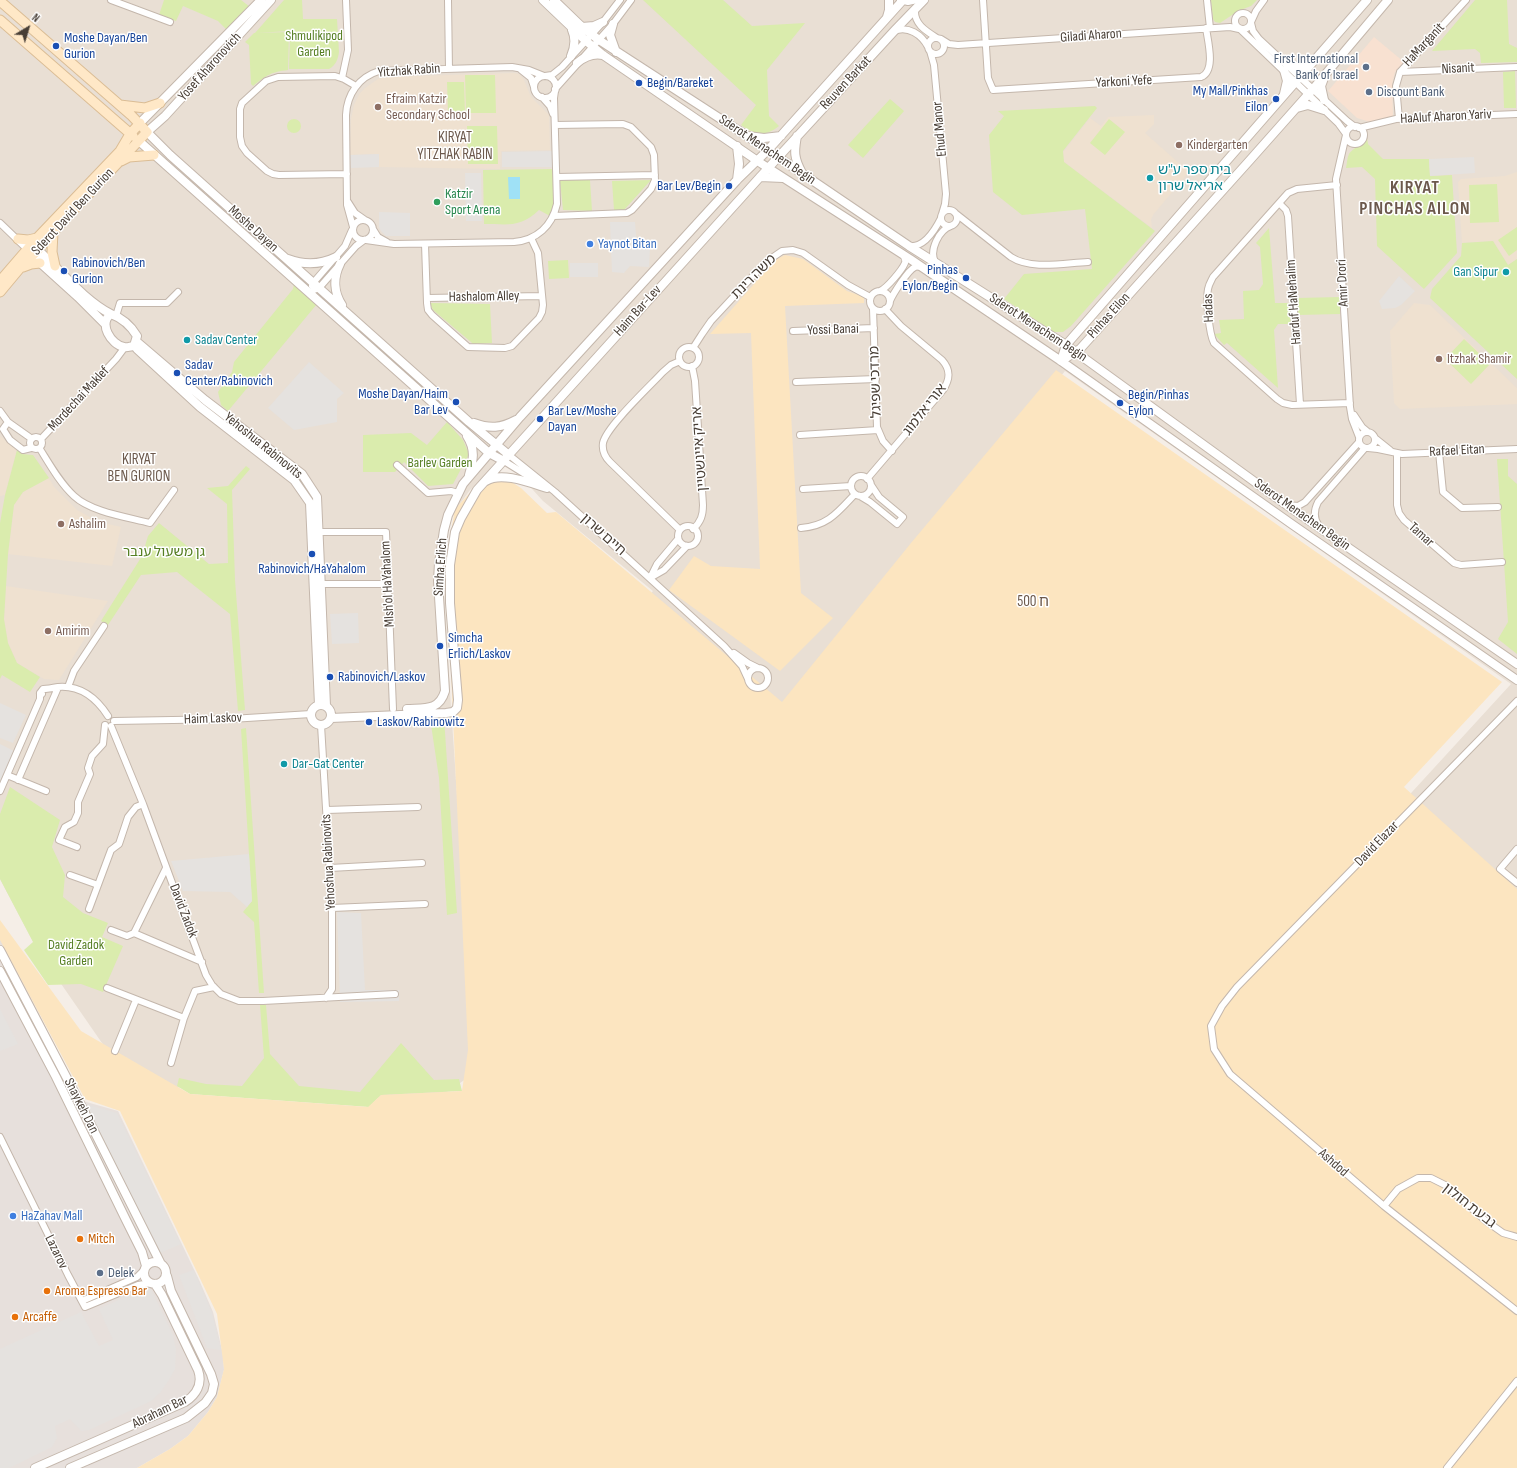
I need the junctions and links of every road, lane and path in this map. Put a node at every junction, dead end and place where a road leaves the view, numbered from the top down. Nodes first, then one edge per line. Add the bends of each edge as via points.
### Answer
1 (111, 0) edge
2 (261, 0) edge
3 (271, 0) edge
4 (346, 0) edge
5 (448, 0) edge
6 (543, 0) edge
7 (554, 0) edge
8 (620, 0) edge
9 (632, 0) edge
10 (889, 0) edge
11 (902, 0) edge
12 (917, 0) edge
13 (924, 0) edge
14 (983, 0) edge
15 (1207, 0) edge
16 (1264, 0) edge
17 (1367, 0) edge
18 (1388, 0) edge
19 (1466, 0) edge
20 (0, 1) edge
21 (1258, 6) junction
22 (915, 10) junction
23 (1243, 13) junction
24 (887, 17) junction
25 (1235, 19) junction
26 (0, 20) edge
27 (170, 22) dead end
28 (603, 22) junction
29 (1251, 22) junction
30 (566, 23) junction
31 (613, 24) junction
32 (582, 27) junction
33 (1224, 27) junction
34 (1208, 28) junction
35 (1240, 29) junction
36 (894, 31) junction
37 (592, 35) junction
38 (939, 39) junction
39 (599, 40) junction
40 (586, 41) junction
41 (986, 43) junction
42 (958, 45) junction
43 (592, 47) junction
44 (929, 49) junction
45 (616, 52) junction
46 (941, 52) junction
47 (603, 55) junction
48 (571, 56) junction
49 (577, 63) junction
50 (1311, 64) junction
51 (934, 65) junction
52 (1284, 66) junction
53 (512, 67) junction
54 (1517, 67) edge
55 (448, 69) junction
56 (1400, 72) junction
57 (1325, 75) junction
58 (545, 76) junction
59 (342, 78) junction
60 (1298, 80) junction
61 (356, 86) junction
62 (534, 87) junction
63 (555, 90) junction
64 (1311, 92) junction
65 (1283, 96) junction
66 (542, 97) junction
67 (1324, 100) junction
68 (160, 103) junction
69 (120, 105) junction
70 (1295, 109) junction
71 (1324, 110) junction
72 (1517, 114) edge
73 (110, 116) junction
74 (1399, 119) junction
75 (140, 123) junction
76 (555, 123) junction
77 (1376, 124) junction
78 (1357, 127) junction
79 (148, 132) junction
80 (130, 134) junction
81 (1346, 134) junction
82 (747, 136) junction
83 (781, 136) junction
84 (797, 136) junction
85 (1364, 137) junction
86 (138, 141) junction
87 (1357, 144) junction
88 (737, 146) junction
89 (768, 150) junction
90 (120, 151) junction
91 (154, 155) junction
92 (778, 157) junction
93 (1341, 158) junction
94 (758, 160) junction
95 (120, 161) junction
96 (769, 168) junction
97 (802, 173) junction
98 (347, 174) junction
99 (655, 175) junction
100 (760, 176) junction
101 (557, 177) junction
102 (784, 178) junction
103 (737, 180) junction
104 (1337, 185) junction
105 (946, 194) junction
106 (347, 200) junction
107 (1279, 203) junction
108 (954, 212) junction
109 (554, 216) junction
110 (942, 216) junction
111 (365, 220) junction
112 (0, 223) edge
113 (953, 225) junction
114 (971, 225) junction
115 (352, 228) junction
116 (373, 229) junction
117 (53, 232) junction
118 (37, 238) junction
119 (531, 238) junction
120 (18, 239) junction
121 (365, 240) junction
122 (394, 244) junction
123 (425, 244) junction
124 (909, 246) junction
125 (33, 252) junction
126 (902, 254) junction
127 (286, 258) junction
128 (338, 261) junction
129 (935, 262) junction
130 (1088, 262) dead end
131 (40, 263) junction
132 (55, 266) junction
133 (922, 267) junction
134 (20, 268) junction
135 (0, 281) edge
136 (316, 285) junction
137 (880, 291) junction
138 (0, 292) edge
139 (178, 292) dead end
140 (309, 292) junction
141 (542, 296) junction
142 (870, 297) junction
143 (427, 298) junction
144 (890, 301) junction
145 (120, 303) junction
146 (873, 308) junction
147 (885, 309) junction
148 (112, 313) junction
149 (348, 314) junction
150 (105, 324) junction
151 (874, 328) junction
152 (1080, 329) junction
153 (793, 331) dead end
154 (1051, 336) junction
155 (1090, 336) junction
156 (115, 343) junction
157 (135, 343) junction
158 (1066, 345) junction
159 (125, 347) junction
160 (693, 348) junction
161 (1075, 352) junction
162 (116, 359) junction
163 (680, 361) junction
164 (1061, 361) junction
165 (1093, 365) junction
166 (692, 366) junction
167 (876, 379) junction
168 (796, 382) dead end
169 (1300, 404) junction
170 (1350, 405) junction
171 (0, 411) edge
172 (520, 417) junction
173 (8, 422) junction
174 (469, 422) junction
175 (463, 429) junction
176 (878, 430) junction
177 (1368, 432) junction
178 (800, 435) dead end
179 (1375, 438) junction
180 (32, 439) junction
181 (41, 439) junction
182 (1359, 440) junction
183 (496, 445) junction
184 (32, 448) junction
185 (1367, 448) junction
186 (1517, 448) edge
187 (40, 449) junction
188 (892, 451) junction
189 (1439, 452) junction
190 (489, 453) junction
191 (1397, 453) junction
192 (506, 458) junction
193 (397, 465) dead end
194 (468, 478) junction
195 (867, 479) junction
196 (871, 485) junction
197 (851, 486) junction
198 (547, 488) junction
199 (803, 489) dead end
200 (174, 490) dead end
201 (477, 490) junction
202 (555, 492) junction
203 (458, 493) junction
204 (858, 495) junction
205 (1286, 504) junction
206 (1498, 507) dead end
207 (801, 528) dead end
208 (693, 529) junction
209 (680, 530) junction
210 (1323, 530) junction
211 (315, 532) junction
212 (678, 539) junction
213 (687, 546) junction
214 (1502, 562) dead end
215 (650, 578) junction
216 (321, 584) junction
217 (388, 584) junction
218 (104, 626) dead end
219 (724, 646) junction
220 (1517, 664) edge
221 (760, 668) junction
222 (748, 679) junction
223 (1517, 680) edge
224 (68, 687) junction
225 (57, 690) junction
226 (41, 695) junction
227 (1517, 701) edge
228 (393, 709) junction
229 (327, 710) junction
230 (311, 714) junction
231 (107, 717) junction
232 (110, 724) junction
233 (322, 725) junction
234 (7, 775) junction
235 (18, 780) junction
236 (0, 791) edge
237 (46, 791) dead end
238 (143, 804) junction
239 (418, 807) dead end
240 (327, 810) junction
241 (77, 848) dead end
242 (1517, 849) edge
243 (422, 863) dead end
244 (166, 868) junction
245 (330, 868) junction
246 (70, 876) dead end
247 (1517, 883) edge
248 (98, 885) junction
249 (425, 904) dead end
250 (332, 908) junction
251 (89, 909) dead end
252 (111, 930) dead end
253 (134, 933) junction
254 (0, 950) edge
255 (202, 962) junction
256 (0, 971) edge
257 (214, 987) junction
258 (1237, 987) joint
259 (107, 988) dead end
260 (395, 994) dead end
261 (326, 998) junction
262 (136, 1000) junction
263 (184, 1018) junction
264 (115, 1050) dead end
265 (171, 1063) dead end
266 (0, 1137) edge
267 (1384, 1206) junction
268 (1517, 1237) edge
269 (160, 1262) junction
270 (145, 1268) junction
271 (167, 1276) junction
272 (153, 1284) junction
273 (82, 1301) junction
274 (1517, 1311) edge
275 (1517, 1381) edge
276 (35, 1468) edge
277 (70, 1468) edge
278 (1447, 1468) edge

1 - 27 street
2 - 68 street, Yosef Aharonovich
3 - 79 street, Yosef Aharonovich
4 - 59 street via 348,47
5 - 55 street
6 - 30 street, Sderot Menachem Begin
7 - 32 street, Sderot Menachem Begin
8 - 28 street
9 - 31 street
10 - 24 street
11 - 12 street
11 - 24 street, Reuven Barkat
13 - 22 street, Reuven Barkat
14 - 41 street
15 - 34 street, Yarkoni Yefe
16 - 21 street
17 - 50 street, Pinhas Eilon
18 - 57 street, Pinhas Eilon
19 - 56 street, HaMarganit
20 - 69 main road, Moshe Dayan
21 - 23 street
21 - 29 street
22 - 36 street, Reuven Barkat
22 - 38 street, Giladi Aharon via 914,17 918,23
23 - 25 street via 1238,14
23 - 29 street via 1249,16
24 - 83 street, Reuven Barkat
25 - 33 street
25 - 35 street via 1235,24
26 - 73 main road, Moshe Dayan
28 - 32 street
28 - 37 street
29 - 35 street via 1248,28
29 - 52 street via 1257,38
30 - 40 street, Sderot Menachem Begin
30 - 48 street via 575,40
31 - 39 street
31 - 45 street via 610,35
32 - 37 street, Sderot Menachem Begin
33 - 34 street, Giladi Aharon
33 - 35 street, Giladi Aharon
34 - 41 street, Giladi Aharon
34 - 41 street, Yarkoni Yefe via 1210,67 1201,77 993,90 988,78
35 - 52 street
36 - 44 street via 905,29 915,32
36 - 84 street, Reuven Barkat
37 - 39 street, Sderot Menachem Begin
37 - 40 street
38 - 42 street, Giladi Aharon
38 - 44 street via 930,41
38 - 46 street via 944,45
39 - 43 street
39 - 45 street, Sderot Menachem Begin
40 - 43 street, Sderot Menachem Begin
40 - 48 street
41 - 42 street, Giladi Aharon
42 - 46 street, Giladi Aharon
43 - 47 street, Sderot Menachem Begin
43 - 49 street
44 - 46 street via 935,54
44 - 51 street, Ehud Manor
45 - 82 street, Sderot Menachem Begin
46 - 51 street
47 - 49 street via 589,56
47 - 88 street, Sderot Menachem Begin
48 - 58 street via 555,73
49 - 63 street
50 - 52 street via 1300,67
50 - 60 street, Pinhas Eilon
51 - 105 street, Ehud Manor
52 - 60 street
52 - 65 street via 1287,81
53 - 55 street, Yitzhak Rabin
53 - 58 street, Yitzhak Rabin
53 - 62 street via 527,74
54 - 56 street, Nisanit
55 - 61 street, Yitzhak Rabin via 380,71 368,75
56 - 74 street, HaMarganit via 1396,86
57 - 64 street, Pinhas Eilon
57 - 67 street via 1322,86
58 - 62 street via 537,80
58 - 63 street via 554,81
59 - 61 street
59 - 98 street via 280,77 267,80 242,103 240,135 242,146 247,153 266,171 273,174
60 - 64 street
60 - 65 street, Pinhas Eilon
61 - 98 street, Yitzhak Rabin via 346,107
62 - 66 street via 536,93
63 - 66 street via 550,97
63 - 76 street
64 - 67 street
64 - 70 street, Pinhas Eilon
64 - 71 street
65 - 152 street, Pinhas Eilon
66 - 76 street via 550,106
67 - 78 street via 1347,122
68 - 69 main road via 145,108
68 - 75 street, Yosef Aharonovich
69 - 75 main road, Moshe Dayan
70 - 71 street via 1308,105
70 - 155 street, Pinhas Eilon
71 - 81 street
72 - 74 street, HaAluf Aharon Yariv
73 - 80 main road, Moshe Dayan
73 - 90 main road via 121,136
74 - 77 street, HaAluf Aharon Yariv
75 - 79 main road, Moshe Dayan
75 - 80 main road, Sderot David Ben Gurion
76 - 99 street via 627,125 651,147 654,153
76 - 101 street
77 - 78 street, HaAluf Aharon Yariv
77 - 85 street
78 - 81 street via 1349,129
78 - 85 street via 1363,132
79 - 86 main road, Sderot David Ben Gurion
79 - 127 street, Moshe Dayan via 170,155
80 - 86 main road, Moshe Dayan
80 - 90 main road, Sderot David Ben Gurion
81 - 87 street via 1350,142
81 - 93 street, Amir Drori
82 - 83 street
82 - 89 street, Sderot Menachem Begin
83 - 89 street, Reuven Barkat
84 - 92 street, Reuven Barkat
84 - 97 street via 794,151
85 - 87 street
86 - 91 street, Moshe Dayan
86 - 95 main road, Sderot David Ben Gurion
87 - 93 street
88 - 94 street, Sderot Menachem Begin
88 - 103 street
89 - 92 street, Sderot Menachem Begin
89 - 94 street, Reuven Barkat
90 - 118 main road, Sderot David Ben Gurion
91 - 95 main road
91 - 140 street, Moshe Dayan
92 - 96 street, Reuven Barkat
92 - 97 street, Sderot Menachem Begin
93 - 104 street, Amir Drori
94 - 96 street, Sderot Menachem Begin
94 - 103 street, Haim Bar-Lev
95 - 117 main road, Sderot David Ben Gurion
96 - 100 street, Haim Bar-Lev
96 - 102 street, Sderot Menachem Begin
97 - 124 street, Sderot Menachem Begin
98 - 106 street, Yitzhak Rabin
99 - 101 street
99 - 109 street via 653,187 628,213
100 - 102 street, Sderot Menachem Begin
100 - 192 street, Haim Bar-Lev
101 - 109 street via 557,204
102 - 126 street, Sderot Menachem Begin
103 - 172 street, Haim Bar-Lev
104 - 107 street, Hadas via 1294,190
104 - 170 street, Amir Drori
105 - 108 street, Ehud Manor
105 - 110 street, Ehud Manor
106 - 111 street via 353,211
106 - 115 street, Yitzhak Rabin
107 - 169 street, Harduf HaNehalim via 1288,216
107 - 169 street, Hadas via 1210,281 1210,333 1219,348 1277,399 1286,404
108 - 110 street via 947,210
108 - 113 street via 957,218
108 - 114 street
109 - 119 street via 544,230
110 - 113 street via 944,224
110 - 124 street, Ehud Manor via 922,243
111 - 115 street via 357,221
111 - 116 street
112 - 120 street
113 - 114 street via 961,222
113 - 129 street via 945,230 934,246
114 - 130 street via 1011,257 1024,263 1033,265
115 - 121 street via 356,238
115 - 128 street
116 - 121 street via 371,236
116 - 122 street via 380,239
117 - 125 main road, Sderot David Ben Gurion
117 - 132 main road via 52,252
118 - 120 main road
118 - 125 main road, Sderot David Ben Gurion
119 - 123 street via 514,242
119 - 141 street via 538,253
120 - 125 street
121 - 122 street
121 - 128 street
122 - 123 street
123 - 143 street
124 - 129 street, Sderot Menachem Begin
125 - 131 street
125 - 132 street
125 - 134 main road, Sderot David Ben Gurion
125 - 135 main road, Sderot David Ben Gurion
126 - 133 street, Sderot Menachem Begin
126 - 137 street via 905,264
127 - 128 street via 310,264
127 - 136 street, Moshe Dayan
128 - 136 street
128 - 149 street via 336,291 340,303
129 - 154 street, Sderot Menachem Begin
131 - 134 main road
131 - 150 street
132 - 148 street via 83,293
133 - 144 street via 912,269
133 - 164 street, Sderot Menachem Begin
134 - 138 main road, Sderot David Ben Gurion
136 - 140 street
136 - 149 street, Moshe Dayan
137 - 142 street via 874,292
137 - 144 street via 889,296
139 - 145 street via 167,303
140 - 175 street, Moshe Dayan
141 - 143 street, Hashalom Alley
141 - 143 street via 542,310 538,320 513,345 496,348 465,346 432,315 428,309
142 - 146 street
142 - 160 street, משה רינת via 848,285 803,253 782,250 766,262 711,322
144 - 147 street
145 - 148 street
145 - 148 street
146 - 147 street via 879,311
146 - 151 street, מרדכי שפיגל
147 - 188 street, אורי אלמוג via 942,360 949,374 943,390
148 - 150 street via 107,317
148 - 157 street via 134,330 137,336
149 - 174 street, Moshe Dayan
150 - 156 street
151 - 153 street, Yossi Banai
151 - 167 street, מרדכי שפיגל
152 - 154 street via 1066,336
152 - 158 street, Pinhas Eilon
154 - 158 street, Sderot Menachem Begin
155 - 161 street, Pinhas Eilon
155 - 165 street via 1085,352
156 - 159 street
156 - 162 street, Mordechai Maklef
157 - 159 street
157 - 211 street, Yehoshua Rabinovits via 302,474 317,497
158 - 161 street, Sderot Menachem Begin
158 - 164 street, Pinhas Eilon
159 - 162 street, Mordechai Maklef
160 - 163 street via 682,349
160 - 166 street via 699,357
161 - 164 street, Pinhas Eilon
161 - 165 street, Sderot Menachem Begin
162 - 181 street, Mordechai Maklef
163 - 166 street via 684,365
163 - 209 street via 663,372 611,427 603,446 604,454 610,462
164 - 223 street, Sderot Menachem Begin
165 - 205 street, Sderot Menachem Begin
166 - 208 street, אריק איינשטיין via 703,505 701,519
167 - 168 street
167 - 176 street, מרדכי שפיגל
169 - 170 street, Hadas
170 - 177 street, Amir Drori via 1358,422
170 - 182 street, Amir Drori
171 - 173 street, Mordechai Maklef
172 - 174 street via 498,427
172 - 183 street, Haim Bar-Lev
173 - 180 street, Mordechai Maklef
173 - 184 street via 3,429 10,440 23,450
174 - 183 street, Moshe Dayan
175 - 190 street, Moshe Dayan
175 - 194 street via 473,451
176 - 178 street
176 - 188 street, מרדכי שפיגל
177 - 179 street
177 - 182 street via 1362,433
179 - 185 street via 1374,444
179 - 191 street
180 - 181 street
180 - 184 street
181 - 187 street via 43,444
182 - 185 street via 1361,446
182 - 205 street via 1305,502 1295,506
183 - 190 street, Simha Erlich
183 - 192 street, Moshe Dayan
184 - 187 street
185 - 191 street, Rafael Eitan
185 - 210 street via 1318,502 1314,516
186 - 189 street, Rafael Eitan
187 - 200 street via 75,497 94,508 150,523
188 - 195 street, אורי אלמוג
189 - 191 street, Rafael Eitan
189 - 206 street via 1444,492 1462,508
190 - 192 street, Moshe Dayan
190 - 194 street, Simha Erlich
191 - 214 street, Tamar via 1397,507 1404,520 1455,564
192 - 198 street, חיים שרון
192 - 201 street, Simha Erlich
192 - 202 street, חיים שרון
193 - 203 street via 428,493
194 - 203 street, Simha Erlich
195 - 196 street
195 - 197 street via 857,477
196 - 204 street via 868,494
196 - 204 street via 878,496 904,517 897,524
197 - 199 street
197 - 204 street
198 - 201 street via 522,480 500,478 487,480
198 - 202 street, חיים שרון
201 - 229 street, Simha Erlich via 455,532 450,565 457,708 453,712
202 - 215 street, חיים שרון
203 - 228 street, Simha Erlich via 446,522 439,563 445,691 442,699 433,707
204 - 207 street via 829,520
205 - 210 street, Sderot Menachem Begin
208 - 209 street via 686,527
208 - 213 street via 697,534 697,540
209 - 212 street
210 - 220 street, Sderot Menachem Begin
211 - 216 street, Yehoshua Rabinovits
211 - 217 street, MIsh'ol HaYahalom via 386,532
211 - 229 street, Yehoshua Rabinovits
212 - 213 street
212 - 215 street via 657,564
213 - 215 street via 664,570
215 - 219 street, חיים שרון
216 - 217 street
216 - 229 street, Yehoshua Rabinovits
217 - 228 street, MIsh'ol HaYahalom
218 - 224 street via 74,671
219 - 221 street, חיים שרון
219 - 222 street, חיים שרון via 742,666
221 - 222 street via 752,670
221 - 222 street via 767,675 765,685 755,687
224 - 226 street via 43,689
224 - 231 street via 95,699
225 - 226 street
225 - 231 street via 80,694 97,705
225 - 235 street
226 - 234 street
227 - 258 street, David Elazar
228 - 229 street
229 - 230 street via 314,708
229 - 233 street via 327,723
230 - 232 street, Haim Laskov
230 - 233 street via 313,720
231 - 232 street via 104,722
232 - 238 street, David Zadok
232 - 241 street via 103,744 92,756 88,768 90,774 78,802 78,813 74,822 65,827 59,840
233 - 240 street, Yehoshua Rabinovits
234 - 235 street
234 - 236 street
235 - 237 street
238 - 244 street, David Zadok
238 - 248 street via 136,807 128,817 119,844 111,850
239 - 240 street
240 - 245 street, Yehoshua Rabinovits
242 - 247 street via 1500,869
243 - 245 street
244 - 253 street
244 - 255 street, David Zadok
245 - 250 street, Yehoshua Rabinovits
246 - 248 street
248 - 251 street
249 - 250 street
250 - 261 street, Yehoshua Rabinovits via 332,989
252 - 253 street via 127,936
253 - 255 street
254 - 269 street, Shaykeh Dan
255 - 257 street, David Zadok
256 - 270 street, Shaykeh Dan via 56,1077 142,1252
257 - 261 street, David Zadok via 221,994 239,1001
257 - 263 street via 195,991
258 - 267 street, Ashdod via 1211,1026 1214,1049 1230,1074
259 - 262 street
260 - 261 street, David Zadok
262 - 263 street
262 - 264 street
263 - 265 street
266 - 273 street, Lazarov
267 - 268 street, גבעת חולון via 1398,1189 1418,1178 1431,1178 1445,1185 1486,1221 1504,1233
267 - 274 street, Ashdod
269 - 270 street via 152,1262
269 - 271 street via 166,1268
270 - 272 street via 145,1278
270 - 273 street via 137,1277
271 - 272 street via 162,1282
271 - 277 street, Abraham Bar via 171,1291 211,1374 214,1384 212,1393 205,1403 186,1418
272 - 273 street, Lazarov via 138,1285 85,1307
272 - 276 street, Abraham Bar via 162,1295 200,1375 200,1384 194,1395 185,1402
275 - 278 street

